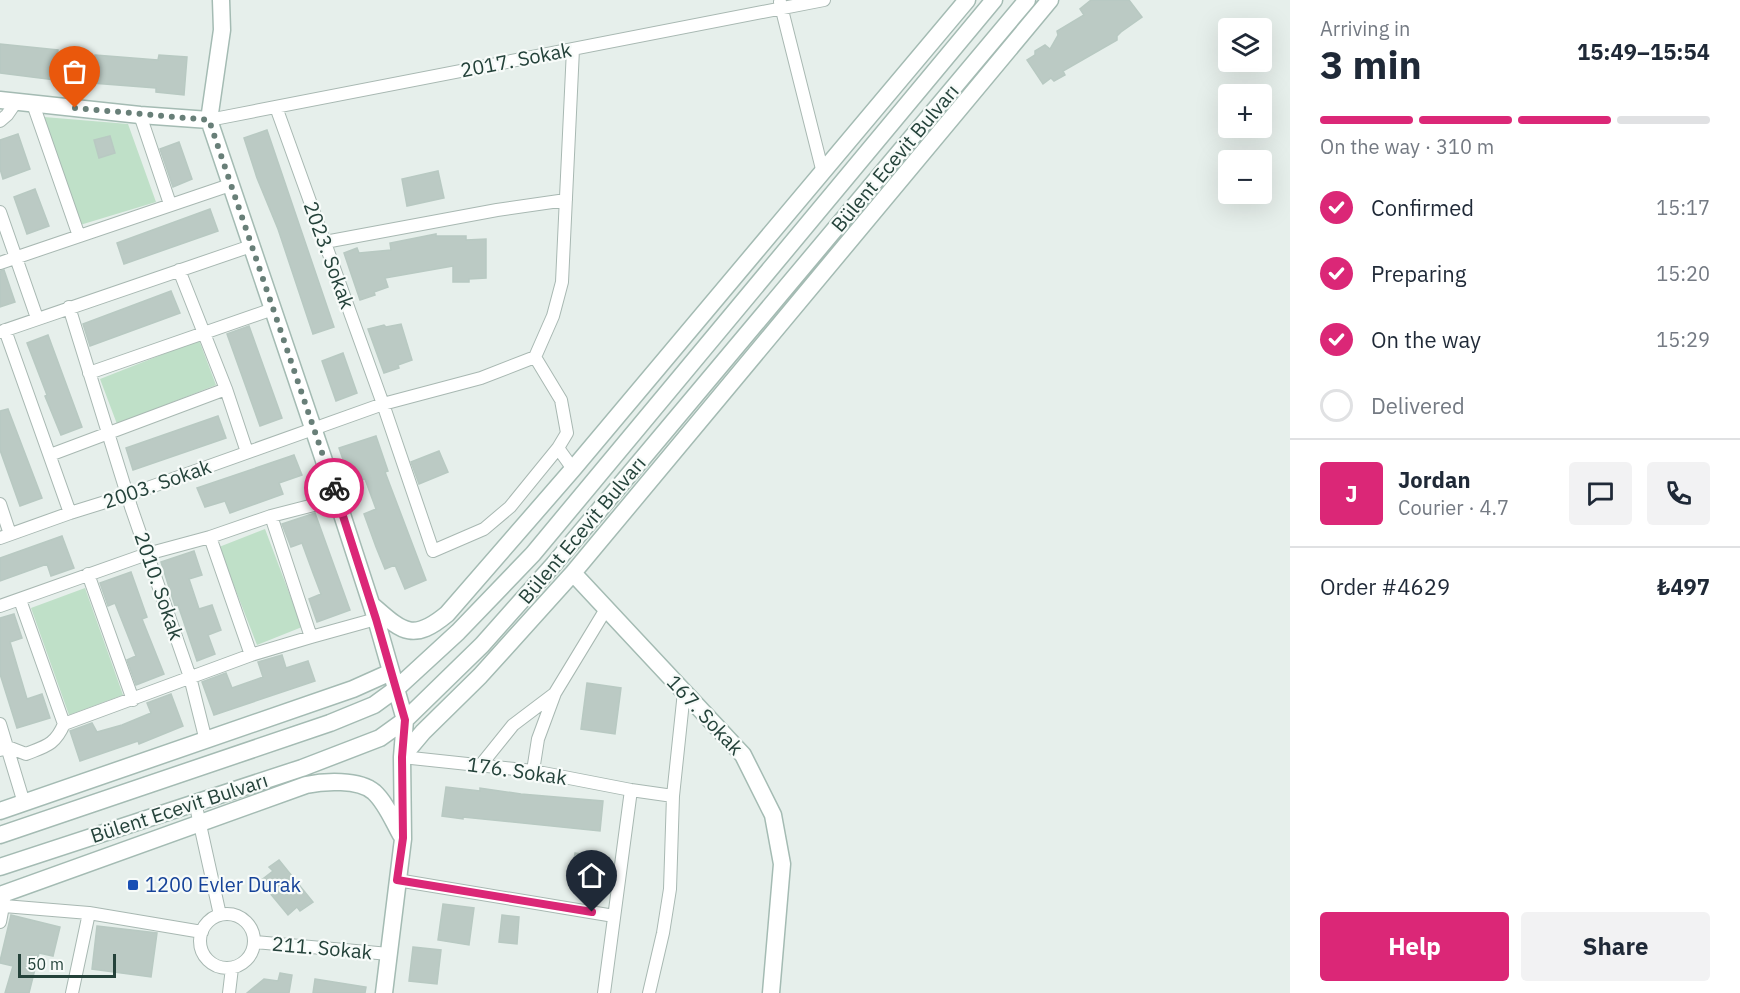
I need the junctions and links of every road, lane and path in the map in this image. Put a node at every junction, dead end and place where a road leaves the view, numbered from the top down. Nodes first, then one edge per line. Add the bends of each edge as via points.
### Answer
1 (221, 0) edge
2 (824, 0) edge
3 (967, 0) edge
4 (994, 0) edge
5 (1027, 0) edge
6 (1050, 0) edge
7 (781, 4) edge
8 (573, 49) junction
9 (8, 101) edge
10 (33, 104) junction
11 (276, 106) junction
12 (140, 115) junction
13 (209, 120) junction
14 (0, 121) edge
15 (823, 172) junction
16 (230, 185) junction
17 (566, 200) junction
18 (170, 204) junction
19 (0, 212) edge
20 (79, 236) junction
21 (325, 242) junction
22 (251, 246) junction
23 (17, 257) junction
24 (0, 263) edge
25 (178, 270) junction
26 (69, 307) junction
27 (273, 309) junction
28 (37, 318) junction
29 (2, 331) edge
30 (203, 332) junction
31 (535, 357) junction
32 (89, 373) junction
33 (226, 389) junction
34 (383, 404) junction
35 (315, 429) junction
36 (107, 433) junction
37 (558, 448) junction
38 (248, 452) junction
39 (50, 455) junction
40 (573, 469) junction
41 (128, 495) junction
42 (338, 499) junction
43 (0, 504) edge
44 (70, 513) junction
45 (271, 516) junction
46 (5, 536) edge
47 (210, 537) junction
48 (147, 554) junction
49 (88, 573) junction
50 (573, 573) junction
51 (20, 600) junction
52 (0, 606) edge
53 (606, 609) junction
54 (373, 612) junction
55 (311, 636) junction
56 (252, 656) junction
57 (391, 672) junction
58 (190, 676) junction
59 (396, 689) junction
60 (684, 692) junction
61 (555, 693) junction
62 (133, 700) junction
63 (405, 720) junction
64 (0, 724) edge
65 (64, 724) junction
66 (206, 741) junction
67 (4, 749) edge
68 (402, 757) junction
69 (480, 766) junction
70 (302, 768) junction
71 (533, 771) junction
72 (306, 785) junction
73 (631, 790) junction
74 (673, 796) junction
75 (195, 802) junction
76 (24, 803) junction
77 (0, 812) edge
78 (198, 822) junction
79 (0, 836) edge
80 (403, 838) junction
81 (0, 867) edge
82 (397, 880) junction
83 (3, 898) edge
84 (89, 913) junction
85 (220, 915) junction
86 (614, 916) junction
87 (0, 922) edge
88 (202, 932) junction
89 (255, 942) junction
90 (389, 954) junction
91 (232, 968) junction
92 (72, 993) edge
93 (229, 993) edge
94 (384, 993) edge
95 (604, 993) edge
96 (649, 993) edge
97 (771, 993) edge

1 - 13 street via 222,30
2 - 7 street, 2017. Sokak
3 - 15 street
4 - 59 street, Bülent Ecevit Bulvarı via 533,554
5 - 63 street, Bülent Ecevit Bulvarı via 554,564 482,645
6 - 50 street
7 - 8 street, 2017. Sokak
7 - 15 street
8 - 11 street, 2017. Sokak
8 - 17 street
9 - 10 street
9 - 14 street via 7,115
10 - 12 street
10 - 20 street
11 - 13 street, 2017. Sokak
11 - 21 street, 2023. Sokak
12 - 13 street
12 - 18 street
13 - 16 street
15 - 40 street
16 - 18 street
16 - 22 street
17 - 21 street
17 - 31 street via 562,282 551,323
18 - 20 street
19 - 23 street
20 - 23 street
21 - 34 street, 2023. Sokak
22 - 25 street
22 - 27 street
23 - 24 street
23 - 28 street
25 - 26 street
25 - 30 street
26 - 28 street
26 - 32 street, 2010. Sokak
27 - 30 street
27 - 35 street
28 - 29 street
29 - 39 street
30 - 32 street
30 - 33 street
31 - 34 street, 2003. Sokak via 481,378
31 - 37 street via 565,410 567,433
32 - 36 street, 2010. Sokak
33 - 36 street
33 - 38 street
34 - 35 street, 2003. Sokak
34 - 37 street, 2023. Sokak via 433,551 484,529 510,507
35 - 38 street, 2003. Sokak
35 - 42 street
36 - 39 street
36 - 41 street, 2010. Sokak
37 - 40 street
38 - 41 street, 2003. Sokak
39 - 44 street
40 - 54 street via 447,614 430,628 404,629
41 - 44 street, 2003. Sokak
41 - 48 street, 2010. Sokak
42 - 45 street
42 - 54 street
43 - 46 street
44 - 46 street, 2003. Sokak
45 - 47 street
45 - 55 street
47 - 48 street
47 - 56 street
48 - 49 street
48 - 58 street, 2010. Sokak
49 - 51 street
49 - 62 street
50 - 53 street, 167. Sokak
50 - 68 street
51 - 52 street
51 - 65 street
53 - 60 street, 167. Sokak
53 - 61 street
54 - 55 street
54 - 57 street
55 - 56 street
56 - 58 street
57 - 59 street
57 - 66 street
58 - 62 street
58 - 66 street, 2010. Sokak
59 - 63 street
59 - 79 street, Bülent Ecevit Bulvarı via 374,705 330,723
60 - 74 street
60 - 97 street, 167. Sokak via 743,755 773,815 782,864
61 - 69 street via 513,725
61 - 71 street via 538,739
62 - 65 street
63 - 68 street
63 - 70 street, Bülent Ecevit Bulvarı via 380,738
64 - 67 street
65 - 67 street via 52,744 26,754
66 - 76 street
67 - 76 street
68 - 69 street, 176. Sokak
68 - 80 street
69 - 71 street, 176. Sokak
70 - 72 street
70 - 75 street, Bülent Ecevit Bulvarı
71 - 73 street, 176. Sokak
72 - 78 street
72 - 80 street via 345,782 372,790
73 - 74 street, 176. Sokak
73 - 86 street
74 - 96 street via 670,889
75 - 78 street
75 - 81 street, Bülent Ecevit Bulvarı
76 - 77 street
78 - 83 street
78 - 85 street
80 - 82 street
82 - 86 street
82 - 90 street
83 - 84 street
83 - 87 street
84 - 88 street
84 - 92 street
85 - 88 street via 209,921
85 - 89 street via 244,920
86 - 95 street
88 - 91 street via 202,950 208,961
89 - 90 street, 211. Sokak
89 - 91 street via 248,959
90 - 94 street
91 - 93 street

